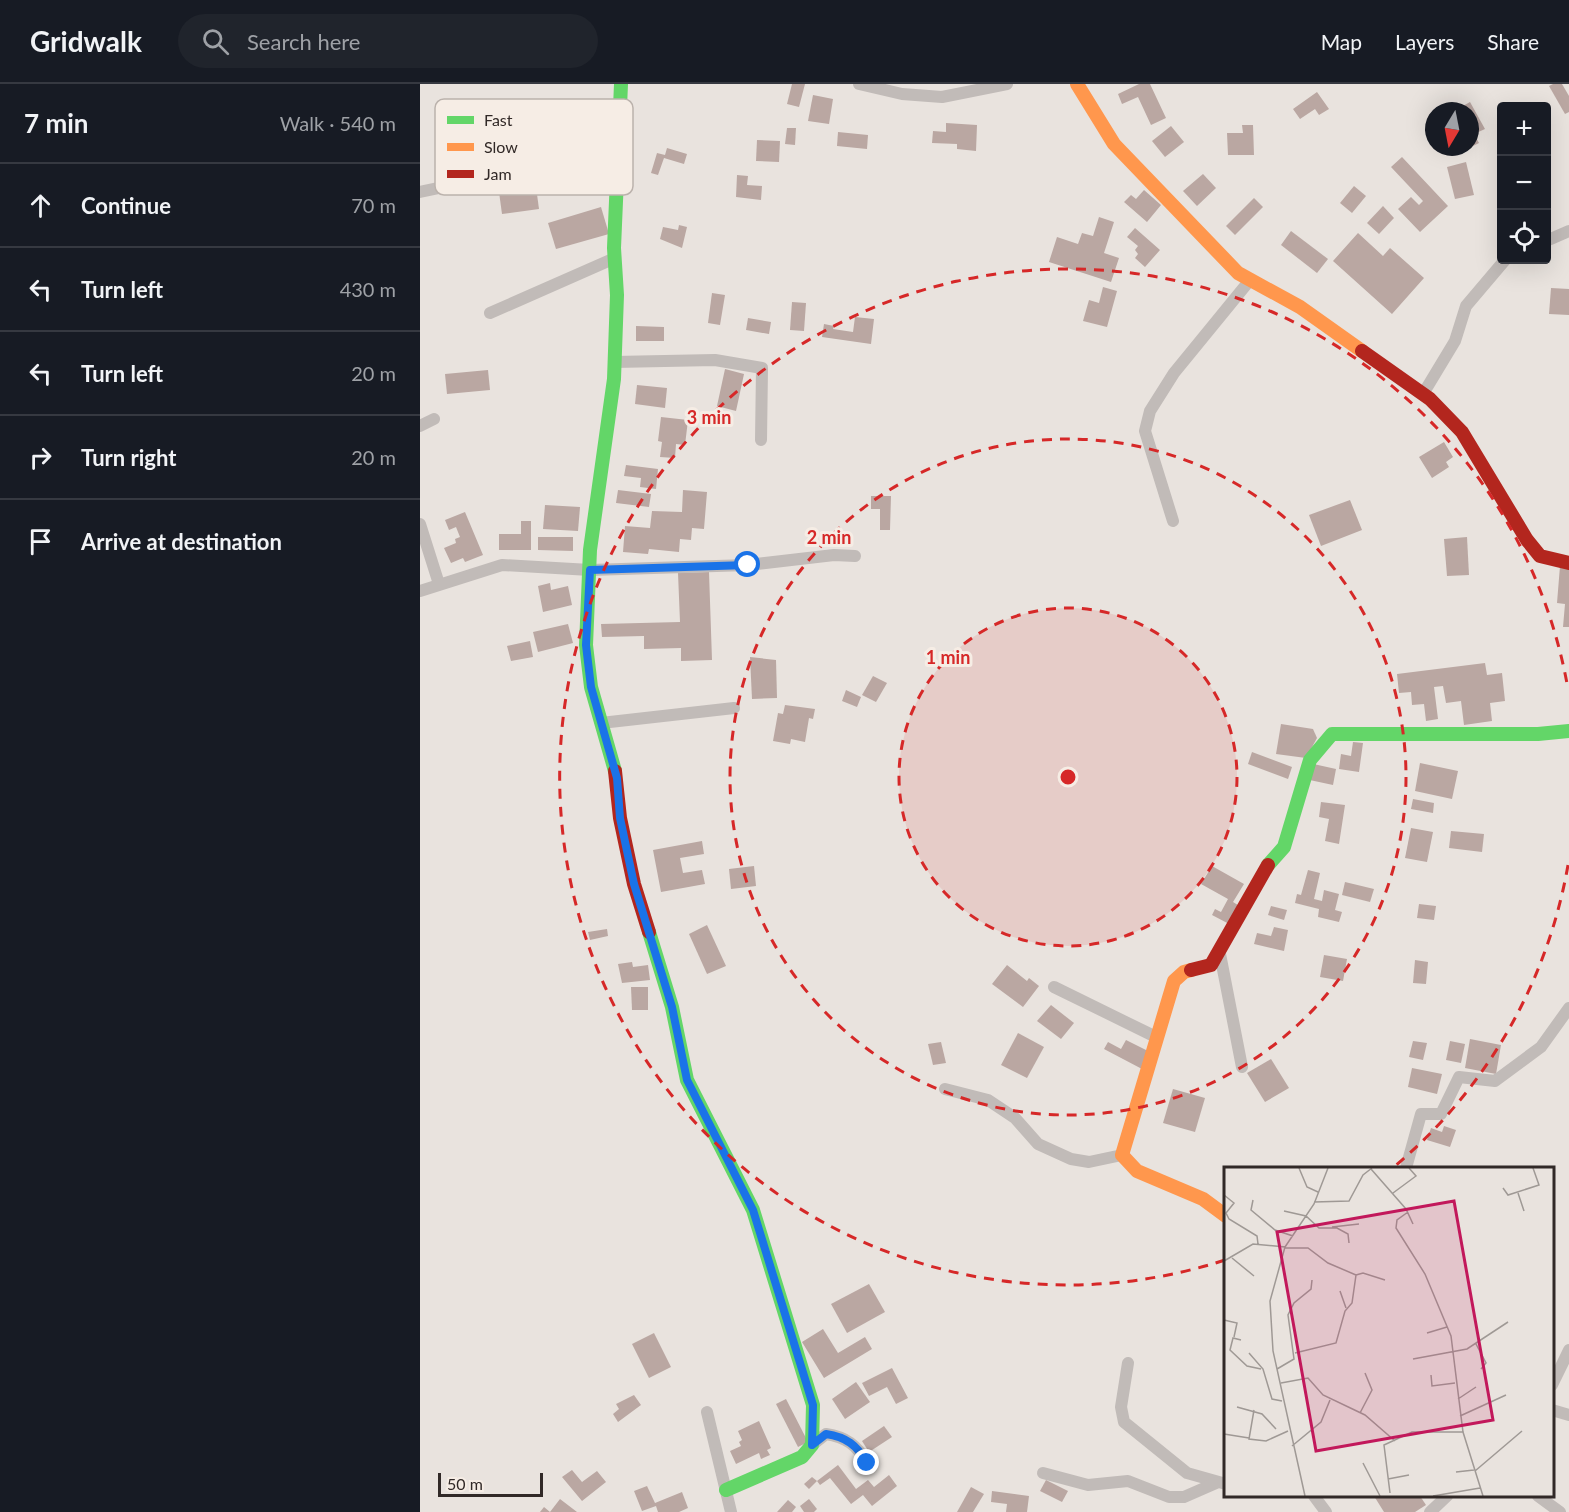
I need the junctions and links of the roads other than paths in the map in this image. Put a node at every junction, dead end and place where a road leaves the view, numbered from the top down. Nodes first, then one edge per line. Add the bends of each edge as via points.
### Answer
1 (621, 84) edge
2 (859, 84) edge
3 (1006, 84) edge
4 (1077, 84) edge
5 (621, 99) edge
6 (435, 189) edge
7 (420, 192) edge
8 (617, 195) edge
9 (1569, 231) edge
10 (1551, 239) edge
11 (615, 258) junction
12 (1502, 264) edge
13 (1250, 280) junction
14 (490, 313) dead end
15 (614, 362) junction
16 (1423, 394) junction
17 (434, 419) dead end
18 (420, 426) edge
19 (761, 440) dead end
20 (1173, 521) dead end
21 (420, 524) edge
22 (855, 556) dead end
23 (1569, 563) edge
24 (590, 570) junction
25 (439, 584) junction
26 (420, 591) edge
27 (734, 708) dead end
28 (601, 723) junction
29 (1569, 731) edge
30 (1220, 954) junction
31 (1054, 987) dead end
32 (1569, 1008) edge
33 (1156, 1037) junction
34 (1242, 1067) dead end
35 (945, 1089) dead end
36 (1122, 1155) junction
37 (1406, 1167) edge
38 (1224, 1215) edge
39 (1569, 1350) edge
40 (1128, 1363) dead end
41 (1554, 1380) edge
42 (1554, 1410) edge
43 (707, 1412) dead end
44 (1569, 1414) edge
45 (812, 1445) junction
46 (867, 1463) dead end
47 (1043, 1473) dead end
48 (1221, 1483) edge
49 (726, 1490) junction
50 (1315, 1497) edge
51 (1446, 1497) edge
52 (1539, 1497) edge
53 (731, 1512) edge
54 (1326, 1512) edge
55 (1430, 1512) edge
56 (1560, 1512) edge

1 - 5 street
2 - 3 street via 902,94 942,97
4 - 13 street via 1114,144 1220,256
6 - 7 street
8 - 11 street
9 - 10 street
11 - 14 street
11 - 15 street
12 - 16 street via 1466,306 1455,341
13 - 16 street via 1300,307
13 - 20 street via 1174,373 1150,411 1145,431
15 - 19 street via 715,360 762,368
15 - 24 street
16 - 23 street via 1461,432 1540,556
17 - 18 street
21 - 25 street
22 - 24 street via 748,565
24 - 25 street via 501,565
24 - 28 street via 586,645 591,687
25 - 26 street
27 - 28 street
28 - 45 street via 617,778 620,818 634,884 672,1007 687,1080 753,1210 813,1405
29 - 30 street via 1332,734 1321,743 1302,775 1284,847 1268,866
30 - 33 street via 1211,965 1184,972 1174,981
30 - 34 street
31 - 33 street
32 - 37 street via 1541,1047 1495,1082 1459,1077 1441,1114 1421,1114
33 - 36 street
35 - 36 street via 988,1100 1015,1118 1038,1144 1071,1159 1089,1162
36 - 38 street via 1141,1174 1204,1200
39 - 41 street
40 - 48 street via 1121,1407 1124,1422 1187,1473
42 - 44 street
43 - 49 street
45 - 46 street via 826,1434 842,1436 858,1448
45 - 49 street via 802,1457
47 - 48 street via 1088,1485 1128,1481 1169,1497 1184,1497
49 - 53 street
50 - 54 street
51 - 55 street
52 - 56 street

